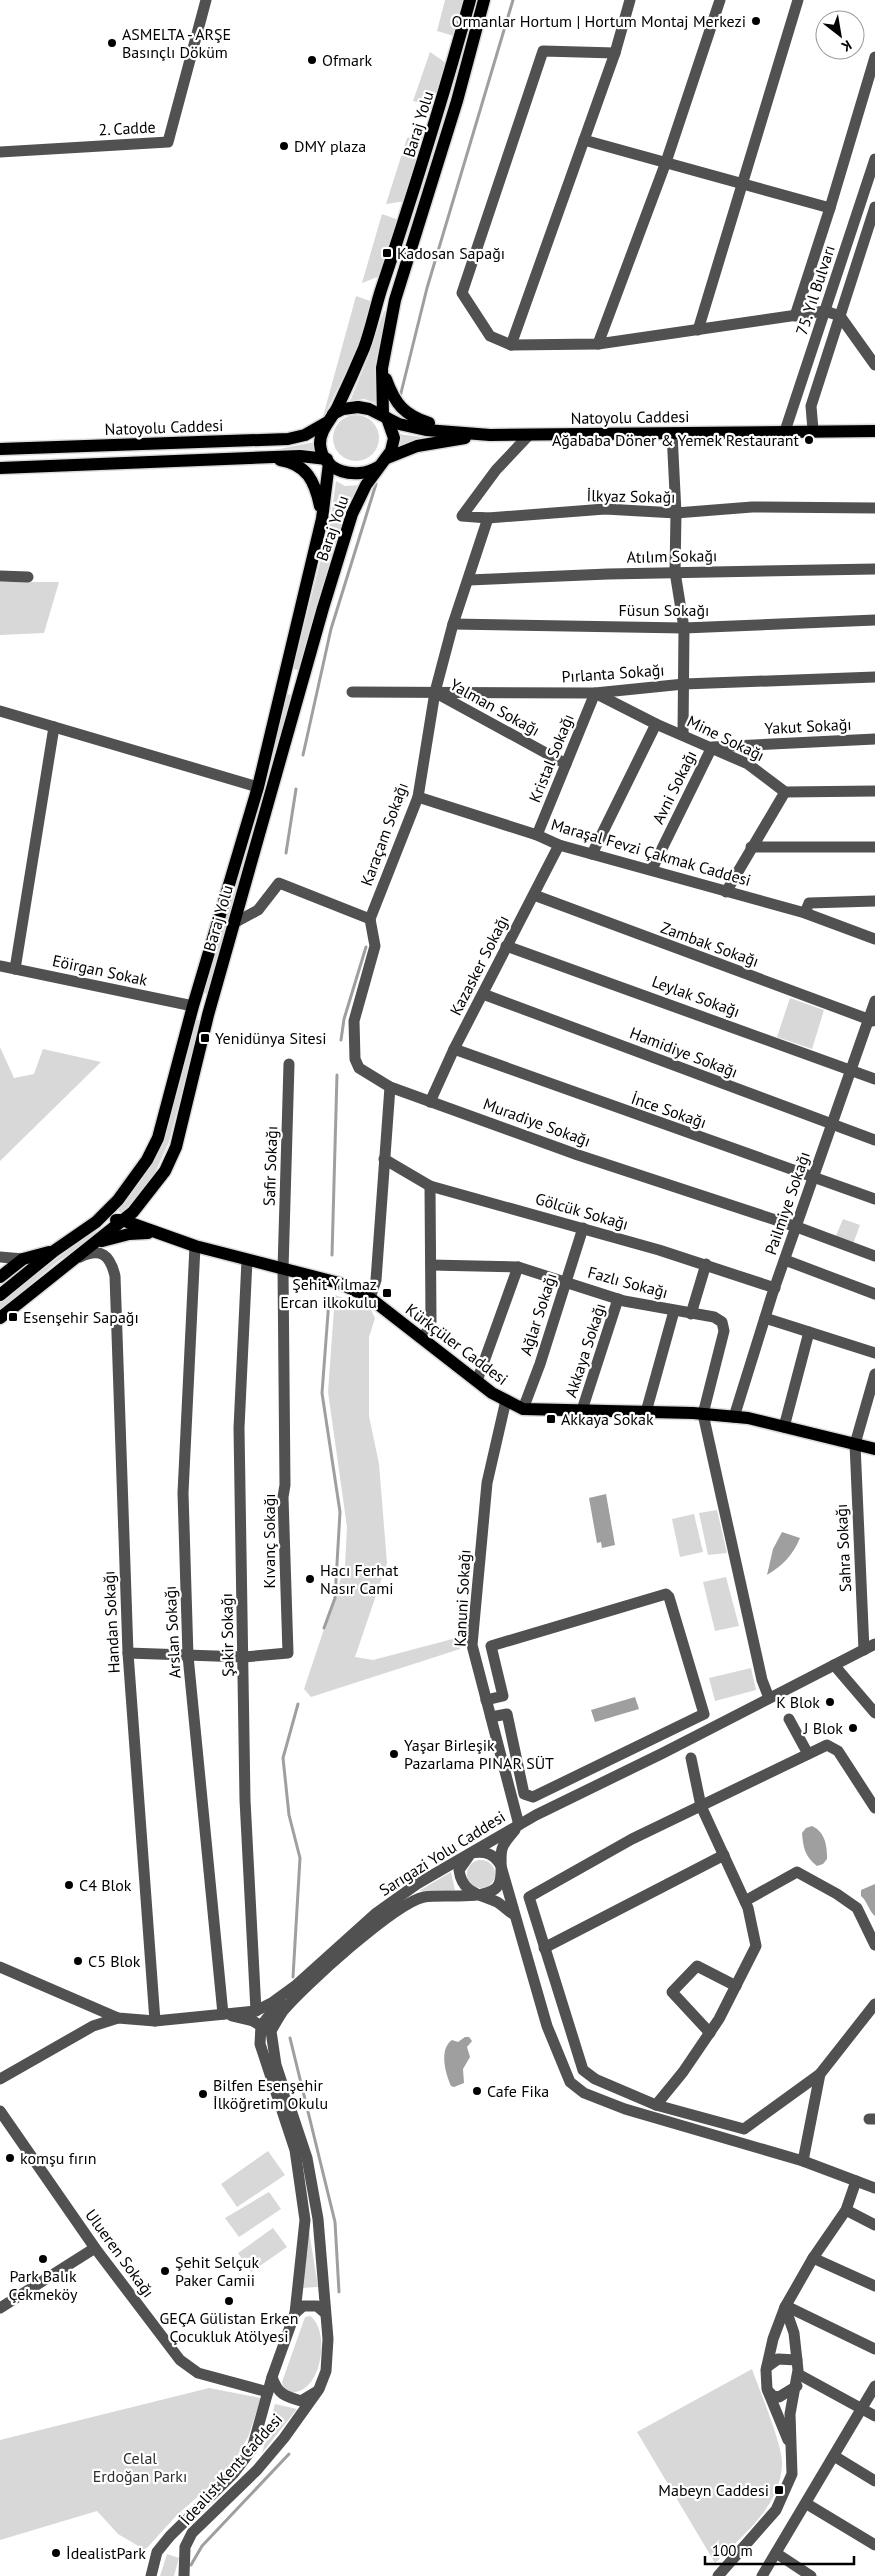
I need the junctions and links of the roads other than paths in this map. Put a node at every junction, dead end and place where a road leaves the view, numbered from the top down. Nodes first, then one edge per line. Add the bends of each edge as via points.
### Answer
1 (206, 0) edge
2 (470, 0) edge
3 (484, 0) edge
4 (630, 0) edge
5 (720, 0) edge
6 (798, 0) edge
7 (614, 53) junction
8 (875, 57) edge
9 (584, 140) junction
10 (0, 152) edge
11 (875, 159) edge
12 (666, 162) junction
13 (741, 184) junction
14 (875, 207) edge
15 (830, 208) junction
16 (852, 230) junction
17 (871, 234) edge
18 (825, 311) junction
19 (795, 316) junction
20 (840, 316) junction
21 (698, 330) junction
22 (598, 344) junction
23 (511, 345) junction
24 (875, 365) edge
25 (382, 368) junction
26 (385, 417) junction
27 (330, 419) junction
28 (813, 430) junction
29 (875, 430) edge
30 (785, 431) junction
31 (672, 433) junction
32 (490, 435) junction
33 (529, 435) junction
34 (0, 449) edge
35 (262, 457) junction
36 (328, 461) junction
37 (384, 462) junction
38 (0, 468) edge
39 (875, 508) edge
40 (676, 513) junction
41 (322, 518) junction
42 (488, 518) junction
43 (875, 569) edge
44 (675, 572) junction
45 (0, 576) edge
46 (28, 577) dead end
47 (469, 580) junction
48 (875, 620) edge
49 (453, 624) junction
50 (684, 628) junction
51 (875, 677) edge
52 (684, 684) junction
53 (352, 692) dead end
54 (435, 692) junction
55 (595, 693) junction
56 (0, 711) edge
57 (656, 724) junction
58 (54, 727) junction
59 (683, 734) junction
60 (875, 739) edge
61 (712, 747) junction
62 (566, 764) junction
63 (258, 787) junction
64 (272, 790) junction
65 (875, 791) edge
66 (785, 792) junction
67 (418, 797) junction
68 (537, 835) junction
69 (560, 845) junction
70 (751, 847) junction
71 (875, 847) edge
72 (592, 854) junction
73 (652, 869) junction
74 (726, 892) junction
75 (534, 895) junction
76 (875, 901) edge
77 (805, 913) junction
78 (370, 919) junction
79 (234, 923) junction
80 (875, 939) edge
81 (506, 946) junction
82 (0, 966) edge
83 (15, 969) junction
84 (483, 994) junction
85 (875, 1001) edge
86 (193, 1006) junction
87 (209, 1010) junction
88 (872, 1020) edge
89 (454, 1050) junction
90 (289, 1064) dead end
91 (850, 1070) junction
92 (875, 1079) edge
93 (390, 1087) junction
94 (430, 1102) junction
95 (831, 1125) junction
96 (875, 1140) edge
97 (384, 1159) junction
98 (813, 1177) junction
99 (430, 1186) junction
100 (875, 1198) edge
101 (122, 1220) junction
102 (96, 1222) junction
103 (797, 1227) junction
104 (583, 1228) junction
105 (153, 1233) junction
106 (91, 1246) junction
107 (196, 1246) junction
108 (54, 1251) junction
109 (875, 1256) edge
110 (0, 1257) edge
111 (76, 1258) junction
112 (23, 1259) junction
113 (247, 1260) junction
114 (785, 1260) junction
115 (706, 1264) junction
116 (431, 1265) junction
117 (518, 1268) junction
118 (282, 1269) junction
119 (0, 1277) edge
120 (566, 1282) junction
121 (775, 1288) junction
122 (875, 1294) edge
123 (0, 1296) edge
124 (370, 1298) junction
125 (618, 1298) junction
126 (674, 1311) junction
127 (691, 1314) junction
128 (0, 1318) edge
129 (765, 1318) junction
130 (809, 1332) junction
131 (422, 1338) junction
132 (875, 1353) edge
133 (875, 1374) edge
134 (477, 1381) junction
135 (506, 1400) junction
136 (523, 1409) junction
137 (582, 1410) junction
138 (646, 1412) junction
139 (702, 1414) junction
140 (734, 1417) junction
141 (784, 1427) junction
142 (855, 1444) junction
143 (875, 1448) edge
144 (875, 1644) edge
145 (864, 1650) junction
146 (128, 1653) junction
147 (188, 1656) junction
148 (244, 1656) junction
149 (834, 1665) junction
150 (503, 1696) junction
151 (768, 1698) junction
152 (486, 1700) junction
153 (875, 1713) edge
154 (507, 1714) junction
155 (491, 1717) junction
156 (789, 1718) dead end
157 (808, 1754) junction
158 (691, 1758) dead end
159 (701, 1806) junction
160 (875, 1808) edge
161 (519, 1825) junction
162 (471, 1853) junction
163 (724, 1855) junction
164 (501, 1866) junction
165 (474, 1894) junction
166 (745, 1901) junction
167 (513, 1914) junction
168 (875, 1944) edge
169 (544, 1948) junction
170 (0, 1967) edge
171 (295, 1986) junction
172 (736, 1986) junction
173 (875, 2004) edge
174 (256, 2011) junction
175 (283, 2012) junction
176 (223, 2014) junction
177 (118, 2018) junction
178 (155, 2021) junction
179 (261, 2026) junction
180 (710, 2033) junction
181 (820, 2074) junction
182 (0, 2079) edge
183 (656, 2105) junction
184 (0, 2111) edge
185 (803, 2161) junction
186 (856, 2182) junction
187 (875, 2188) edge
188 (846, 2210) junction
189 (875, 2225) edge
190 (95, 2248) junction
191 (813, 2258) junction
192 (875, 2286) edge
193 (786, 2306) junction
194 (0, 2308) edge
195 (324, 2312) junction
196 (294, 2313) junction
197 (875, 2349) edge
198 (797, 2360) junction
199 (767, 2366) junction
200 (272, 2377) junction
201 (797, 2380) junction
202 (875, 2386) edge
203 (319, 2389) junction
204 (768, 2391) junction
205 (268, 2392) junction
206 (862, 2409) junction
207 (875, 2416) edge
208 (791, 2448) junction
209 (834, 2456) junction
210 (875, 2481) edge
211 (807, 2504) junction
212 (875, 2545) edge
213 (776, 2553) junction
214 (151, 2576) edge
215 (184, 2576) edge
216 (718, 2576) edge
217 (762, 2576) edge
218 (811, 2576) edge

1 - 10 street, 2. Cadde via 168,142
2 - 27 main road, Baraj Yolu via 416,188 364,347
3 - 25 main road, Baraj Yolu via 457,101 402,272
4 - 7 street
5 - 12 street
6 - 13 street
7 - 9 street
7 - 23 street via 543,52 462,293 490,336
8 - 15 street
9 - 12 street
9 - 23 street
11 - 16 street, 75. Yıl Bulvarı
12 - 13 street
12 - 22 street
13 - 15 street
13 - 21 street
14 - 17 street, 75. Yıl Bulvarı
15 - 19 street
16 - 17 street
16 - 18 street, 75. Yıl Bulvarı
17 - 20 street, 75. Yıl Bulvarı
18 - 19 street
18 - 20 street
18 - 30 street, 75. Yıl Bulvarı
19 - 21 street
20 - 24 street
20 - 28 street, 75. Yıl Bulvarı via 811,406
21 - 22 street
22 - 23 street
25 - 26 main road, Baraj Yolu
25 - 32 main road via 390,391 412,418 445,428
26 - 27 main road via 358,407 342,409
26 - 32 main road, Natoyolu Caddesi via 426,430
26 - 37 main road via 394,438
27 - 34 main road, Natoyolu Caddesi via 305,435 288,439
27 - 36 main road via 320,444
28 - 29 main road, Natoyolu Caddesi
28 - 30 main road, Natoyolu Caddesi
30 - 31 main road, Natoyolu Caddesi
31 - 33 main road, Natoyolu Caddesi
31 - 40 street
32 - 33 main road, Natoyolu Caddesi
32 - 37 main road via 417,446
33 - 42 street, İlkyaz Sokağı via 496,470 462,516
35 - 36 main road via 300,456
35 - 38 main road
35 - 41 main road via 285,461 305,470 316,486
36 - 37 main road via 348,474 360,475
36 - 41 main road, Baraj Yolu
37 - 64 main road, Baraj Yolu via 366,485 352,514
39 - 40 street, İlkyaz Sokağı via 752,508
40 - 42 street, İlkyaz Sokağı via 605,509
40 - 44 street
41 - 63 main road, Baraj Yolu
42 - 47 street, Karaçam Sokağı
43 - 44 street, Atılım Sokağı
44 - 47 street, Atılım Sokağı
44 - 50 street
45 - 46 street
47 - 49 street, Karaçam Sokağı
48 - 50 street, Füsun Sokağı
49 - 50 street, Füsun Sokağı
49 - 54 street, Karaçam Sokağı
50 - 52 street
51 - 52 street, Pırlanta Sokağı
52 - 55 street, Pırlanta Sokağı
52 - 59 street
53 - 54 street, Pırlanta Sokağı
54 - 55 street, Pırlanta Sokağı
54 - 62 street, Yalman Sokağı
54 - 67 street, Karaçam Sokağı
55 - 57 street, Mine Sokağı
55 - 62 street, Kristal Sokağı
56 - 58 street
57 - 59 street, Mine Sokağı
57 - 72 street
58 - 63 street
58 - 83 street
59 - 61 street, Mine Sokağı
60 - 61 street, Yakut Sokağı
61 - 66 street, Mine Sokağı via 748,764
61 - 73 street, Avni Sokağı
62 - 68 street, Kristal Sokağı
63 - 64 main road
63 - 86 main road, Baraj Yolu
64 - 79 main road, Baraj Yolu
65 - 66 street
66 - 70 street
67 - 68 street, Maraşal Fevzi Çakmak Caddesi
67 - 78 street, Karaçam Sokağı
68 - 69 street, Maraşal Fevzi Çakmak Caddesi
69 - 72 street, Maraşal Fevzi Çakmak Caddesi
69 - 75 street, Kazasker Sokağı
70 - 71 street
70 - 74 street
72 - 73 street, Maraşal Fevzi Çakmak Caddesi
73 - 74 street, Maraşal Fevzi Çakmak Caddesi
74 - 77 street, Maraşal Fevzi Çakmak Caddesi
75 - 81 street, Kazasker Sokağı
75 - 88 street, Zambak Sokağı
76 - 77 street via 809,903
77 - 80 street, Maraşal Fevzi Çakmak Caddesi
78 - 79 street via 278,883 258,910
78 - 93 street via 375,946 354,1021 355,1059 359,1068
79 - 87 main road, Baraj Yolu
81 - 84 street, Kazasker Sokağı
81 - 91 street, Leylak Sokağı
82 - 83 street, Eöirgan Sokak
83 - 86 street, Eöirgan Sokak
84 - 89 street, Kazasker Sokağı
84 - 95 street, Hamidiye Sokağı
85 - 88 street, Pailmiye Sokağı
86 - 87 main road
86 - 102 main road, Baraj Yolu via 158,1138 147,1160 118,1200
87 - 101 main road, Baraj Yolu via 176,1148 152,1190
88 - 91 street, Pailmiye Sokağı
89 - 94 street, Kazasker Sokağı
89 - 98 street, İnce Sokağı
90 - 118 street, Safir Sokağı
91 - 92 street, Leylak Sokağı
91 - 95 street, Pailmiye Sokağı
93 - 94 street, Muradiye Sokağı
93 - 97 street
94 - 103 street, Muradiye Sokağı
95 - 96 street, Hamidiye Sokağı
95 - 98 street, Pailmiye Sokağı
97 - 99 street, Gölcük Sokağı
97 - 124 street via 376,1280
98 - 100 street, İnce Sokağı
98 - 103 street, Pailmiye Sokağı
99 - 104 street, Gölcük Sokağı
99 - 116 street
101 - 102 main road
101 - 105 main road, Kürkçüler Caddesi
101 - 106 main road, Baraj Yolu
102 - 108 main road, Baraj Yolu
103 - 109 street, Muradiye Sokağı
103 - 114 street, Pailmiye Sokağı
104 - 115 street, Gölcük Sokağı
104 - 120 street, Ağlar Sokağı
105 - 106 main road via 111,1237
105 - 107 main road, Kürkçüler Caddesi
106 - 111 main road, Baraj Yolu
107 - 113 main road, Kürkçüler Caddesi
107 - 147 street, Arslan Sokağı via 183,1493
108 - 112 main road
108 - 123 main road, Baraj Yolu
110 - 112 street
111 - 128 main road, Baraj Yolu
111 - 146 street, Handan Sokağı via 98,1252 112,1264 115,1276
112 - 119 main road
113 - 118 main road, Kürkçüler Caddesi
113 - 148 street, Şakir Sokağı via 239,1428
114 - 121 street, Pailmiye Sokağı
114 - 122 street
115 - 121 street, Gölcük Sokağı
115 - 127 street
116 - 117 street, Fazlı Sokağı
116 - 131 street via 431,1321
117 - 120 street, Fazlı Sokağı
117 - 134 street
118 - 124 main road, Kürkçüler Caddesi via 339,1284
118 - 148 street, Kıvanç Sokağı via 285,1485 282,1497 288,1653
120 - 125 street, Fazlı Sokağı
120 - 136 street, Ağlar Sokağı
121 - 129 street, Pailmiye Sokağı
124 - 131 main road, Kürkçüler Caddesi
125 - 126 street, Fazlı Sokağı
125 - 137 street, Akkaya Sokağı
126 - 127 street, Fazlı Sokağı
126 - 138 street
127 - 139 street, Fazlı Sokağı via 714,1317 724,1326
129 - 130 street
129 - 140 street, Pailmiye Sokağı
130 - 132 street
130 - 141 street
131 - 134 main road, Kürkçüler Caddesi
133 - 142 street, Sahra Sokağı
134 - 135 main road, Kürkçüler Caddesi
135 - 136 main road, Kürkçüler Caddesi
135 - 152 street, Kanuni Sokağı via 486,1483 472,1643
136 - 137 main road, Kürkçüler Caddesi
137 - 138 main road, Kürkçüler Caddesi
138 - 139 main road, Kürkçüler Caddesi
139 - 140 main road, Kürkçüler Caddesi
139 - 151 street
140 - 141 main road, Kürkçüler Caddesi
141 - 142 main road, Kürkçüler Caddesi
142 - 143 main road, Kürkçüler Caddesi
142 - 145 street, Sahra Sokağı
144 - 145 street, Sarıgazi Yolu Caddesi
145 - 149 street, Sarıgazi Yolu Caddesi
146 - 147 street, Kıvanç Sokağı
146 - 178 street, Handan Sokağı
147 - 148 street, Kıvanç Sokağı
147 - 176 street, Arslan Sokağı
148 - 174 street, Şakir Sokağı via 245,1800
149 - 151 street, Sarıgazi Yolu Caddesi
149 - 153 street
150 - 152 street
150 - 154 street
150 - 154 street via 490,1646 666,1594 704,1714 533,1797 524,1794
151 - 161 street, Sarıgazi Yolu Caddesi
152 - 155 street, Kanuni Sokağı
154 - 155 street
155 - 161 street, Kanuni Sokağı
156 - 157 street
157 - 159 street
157 - 160 street via 827,1745 838,1750
158 - 159 street
159 - 163 street
159 - 169 street via 632,1839 529,1897
161 - 162 street, Sarıgazi Yolu Caddesi
161 - 164 street via 502,1849
162 - 164 street via 482,1851 492,1855
162 - 165 street via 459,1870 465,1887
162 - 171 street, Sarıgazi Yolu Caddesi via 417,1884 375,1914
163 - 166 street
163 - 169 street
164 - 165 street, İdealist Kent Caddesi via 496,1888
164 - 167 street
165 - 167 street
165 - 175 street, İdealist Kent Caddesi via 422,1898 402,1908 356,1942
166 - 168 street via 797,1872 856,1908
166 - 172 street via 756,1946
167 - 185 street via 547,2026 570,2082 584,2093 625,2109
169 - 183 street via 583,2070 595,2079
170 - 177 street, Sarıgazi Yolu Caddesi
171 - 174 street, Sarıgazi Yolu Caddesi
171 - 179 street
172 - 180 street
172 - 180 street via 697,1966 672,1992
173 - 181 street
174 - 176 street, Sarıgazi Yolu Caddesi
175 - 179 street via 272,2022
175 - 195 street, İdealist Kent Caddesi via 271,2031 272,2045 307,2158 318,2219
176 - 178 street, Sarıgazi Yolu Caddesi
176 - 179 street
177 - 178 street, Sarıgazi Yolu Caddesi
177 - 182 street via 93,2026
179 - 196 street, İdealist Kent Caddesi via 262,2050 295,2150 305,2220
180 - 183 street
181 - 183 street via 744,2129
181 - 185 street
184 - 190 street, Ulueren Sokağı
185 - 186 street
186 - 187 street
186 - 188 street
188 - 189 street
188 - 191 street
190 - 194 street
190 - 205 street, Ulueren Sokağı via 180,2360 198,2373
191 - 192 street
191 - 193 street
193 - 197 street
193 - 198 street
193 - 199 street
195 - 196 street via 317,2306 303,2306
195 - 203 street, İdealist Kent Caddesi via 327,2363
196 - 200 street, İdealist Kent Caddesi
198 - 199 street via 778,2359
198 - 201 street
199 - 204 street
200 - 203 street, İdealist Kent Caddesi via 284,2396 301,2400
200 - 205 street, İdealist Kent Caddesi
201 - 204 street via 780,2397
201 - 206 street
201 - 208 street via 790,2414
202 - 206 street
203 - 215 street, İdealist Kent Caddesi via 257,2470 192,2533 185,2548
204 - 208 street
205 - 214 street, İdealist Kent Caddesi via 252,2449 157,2552
206 - 207 street
206 - 209 street
208 - 216 street via 792,2474 776,2510
209 - 210 street
209 - 211 street
211 - 212 street
211 - 213 street
213 - 217 street
213 - 218 street

